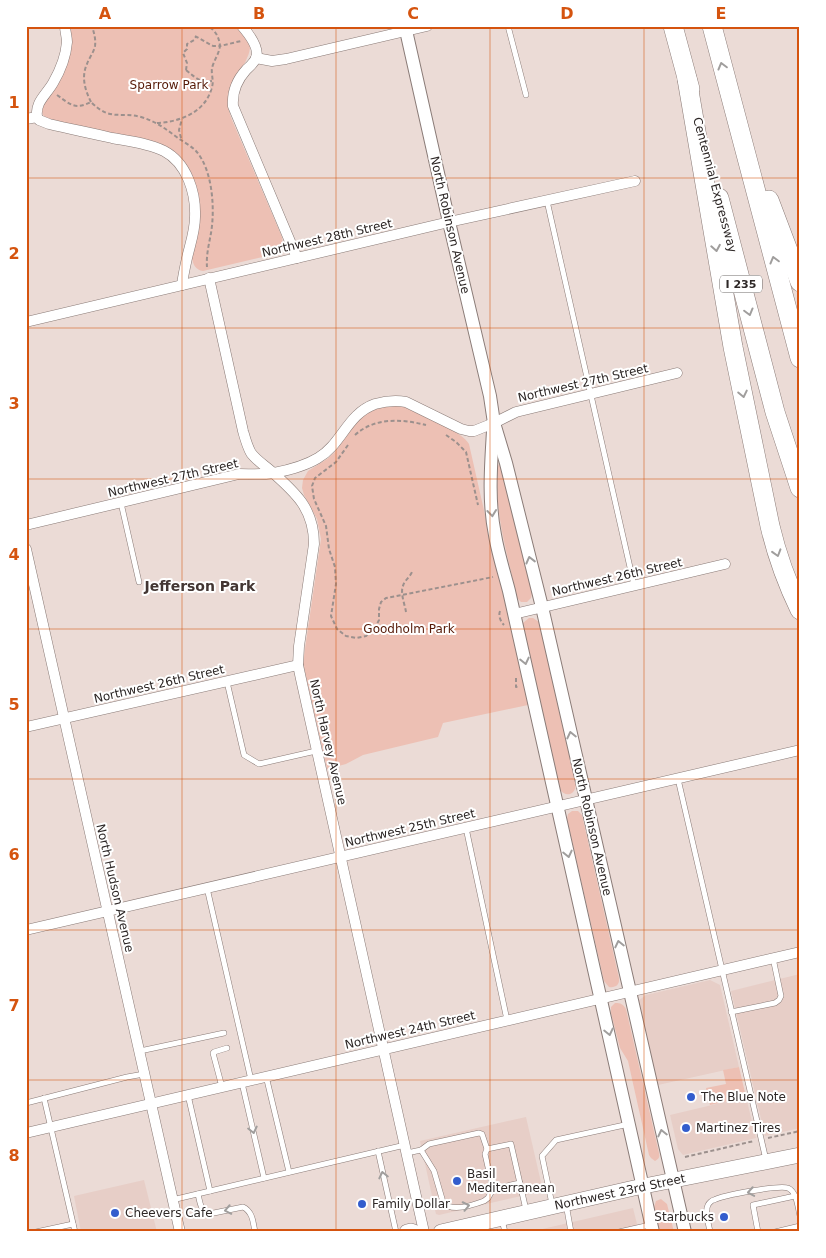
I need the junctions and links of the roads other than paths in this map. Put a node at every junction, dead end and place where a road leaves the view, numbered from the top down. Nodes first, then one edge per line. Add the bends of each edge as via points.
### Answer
1 (65, 26) edge
2 (242, 26) edge
3 (427, 26) edge
4 (508, 26) edge
5 (673, 26) edge
6 (712, 26) edge
7 (406, 29) edge
8 (256, 58) junction
9 (687, 79) junction
10 (526, 96) dead end
11 (733, 106) junction
12 (31, 118) edge
13 (635, 181) dead end
14 (547, 201) junction
15 (449, 222) junction
16 (297, 258) junction
17 (209, 278) junction
18 (800, 282) edge
19 (182, 285) junction
20 (26, 322) edge
21 (800, 358) edge
22 (677, 373) dead end
23 (591, 394) junction
24 (494, 423) junction
25 (273, 473) junction
26 (800, 488) edge
27 (121, 503) junction
28 (26, 525) edge
29 (26, 549) edge
30 (725, 564) dead end
31 (139, 582) dead end
32 (634, 585) junction
33 (542, 607) junction
34 (800, 610) edge
35 (508, 611) junction
36 (298, 665) junction
37 (227, 681) junction
38 (64, 719) junction
39 (26, 727) edge
40 (800, 750) edge
41 (316, 751) junction
42 (678, 778) junction
43 (586, 800) junction
44 (557, 806) junction
45 (466, 828) junction
46 (340, 857) junction
47 (207, 888) junction
48 (108, 911) junction
49 (26, 930) edge
50 (800, 952) edge
51 (773, 958) junction
52 (721, 971) junction
53 (630, 992) junction
54 (601, 998) junction
55 (731, 1012) junction
56 (508, 1020) junction
57 (224, 1033) dead end
58 (226, 1048) dead end
59 (383, 1049) junction
60 (139, 1052) junction
61 (144, 1074) junction
62 (266, 1076) junction
63 (246, 1081) junction
64 (222, 1087) junction
65 (188, 1095) junction
66 (44, 1098) junction
67 (26, 1103) edge
68 (151, 1104) junction
69 (630, 1123) junction
70 (51, 1127) junction
71 (26, 1133) edge
72 (406, 1149) junction
73 (487, 1149) junction
74 (421, 1150) junction
75 (378, 1152) junction
76 (800, 1155) edge
77 (766, 1162) junction
78 (289, 1172) junction
79 (264, 1178) junction
80 (673, 1180) junction
81 (520, 1184) junction
82 (643, 1186) junction
83 (493, 1189) junction
84 (210, 1191) junction
85 (198, 1194) junction
86 (795, 1196) junction
87 (172, 1200) junction
88 (559, 1205) junction
89 (527, 1212) junction
90 (800, 1216) edge
91 (73, 1224) junction
92 (503, 1225) edge
93 (800, 1226) edge
94 (653, 1228) edge
95 (36, 1232) edge
96 (75, 1232) edge
97 (180, 1232) edge
98 (255, 1232) edge
99 (396, 1232) edge
100 (407, 1232) edge
101 (414, 1232) edge
102 (424, 1232) edge
103 (441, 1232) edge
104 (572, 1232) edge
105 (619, 1232) edge
106 (685, 1232) edge
107 (710, 1232) edge
108 (758, 1232) edge
109 (774, 1232) edge

1 - 12 street via 67,44 61,65
2 - 8 street via 256,48
3 - 7 street
4 - 10 lane
5 - 9 highway, Centennial Expressway / I 235
11 -> 6 highway, I 235
7 - 8 street via 279,61
7 - 15 street, North Robinson Avenue
8 - 16 street via 236,84 233,106
9 -> 26 highway, Centennial Expressway / I 235 via 775,412
9 -> 34 highway via 733,347 770,526 782,571
11 - 18 highway
21 -> 11 highway, I 235
12 - 19 street via 140,143 173,157 191,186 195,210 195,226
13 - 14 street, Northwest 28th Street
14 - 15 street, Northwest 28th Street
14 - 23 lane
15 - 16 street, Northwest 28th Street
15 - 24 street, North Robinson Avenue
16 - 17 street, Northwest 28th Street
17 - 19 street, Northwest 28th Street
17 - 25 street, North Harvey Avenue via 247,444 253,456
19 - 20 street, Northwest 28th Street
22 - 23 street, Northwest 27th Street
23 - 24 street, Northwest 27th Street via 516,412
23 - 32 lane
24 - 25 street, Northwest 27th Street via 474,431 464,430 406,402 384,402 357,414 334,446 318,458
33 -> 24 street, North Robinson Avenue
24 -> 35 street, North Robinson Avenue via 491,500
25 - 27 street, Northwest 27th Street via 240,474
25 - 36 street, North Harvey Avenue via 300,500 313,527 314,544
27 - 28 street, Northwest 27th Street
27 - 31 lane
29 - 38 street, North Hudson Avenue
30 - 32 street, Northwest 26th Street
32 - 33 street, Northwest 26th Street
33 - 35 street, Northwest 26th Street
43 -> 33 street, North Robinson Avenue
35 -> 44 street, North Robinson Avenue via 530,684
36 - 37 street, Northwest 26th Street
36 - 41 street, North Harvey Avenue
37 - 38 street, Northwest 26th Street
37 - 41 lane via 244,756 259,764
38 - 39 street, Northwest 26th Street
38 - 48 street, North Hudson Avenue
40 - 42 street, Northwest 25th Street
41 - 46 street, North Harvey Avenue
42 - 43 street, Northwest 25th Street
42 - 52 lane
43 - 44 street, Northwest 25th Street
53 -> 43 street, North Robinson Avenue
44 - 45 street, Northwest 25th Street
44 -> 54 street, North Robinson Avenue
45 - 46 street, Northwest 25th Street
45 - 56 lane
46 - 47 street, Northwest 25th Street
46 - 59 street, North Harvey Avenue
47 - 48 street, Northwest 25th Street
47 - 63 lane
48 - 49 street, Northwest 25th Street
48 - 60 street, North Hudson Avenue
50 - 51 street, Northwest 24th Street
51 - 52 street, Northwest 24th Street
51 - 55 lane via 781,996 779,1000
52 - 53 street, Northwest 24th Street
52 - 55 lane
53 - 54 street, Northwest 24th Street
80 -> 53 street, North Robinson Avenue
54 - 56 street, Northwest 24th Street
54 -> 69 street, North Robinson Avenue
55 - 77 lane
56 - 59 street, Northwest 24th Street
57 - 60 lane
58 - 64 lane via 213,1054
59 - 62 street, Northwest 24th Street
59 - 72 street, North Harvey Avenue
60 - 61 street, North Hudson Avenue
61 - 66 lane
61 - 68 street, North Hudson Avenue
62 - 63 street, Northwest 24th Street
62 - 78 lane
63 - 64 street, Northwest 24th Street
63 -> 79 lane
64 - 65 street, Northwest 24th Street
65 - 68 street, Northwest 24th Street
65 - 84 lane
66 - 67 lane
66 - 70 lane
68 - 70 street, Northwest 24th Street
68 - 87 street, North Hudson Avenue
69 - 82 street, North Robinson Avenue
69 - 88 lane via 556,1140 542,1156
70 - 71 street, Northwest 24th Street
70 - 91 lane
72 - 74 lane
72 - 75 lane
72 - 102 street, North Harvey Avenue
73 - 74 lane via 479,1133 429,1144
73 - 81 lane via 511,1144
73 - 83 lane via 485,1154
74 -> 83 lane via 434,1171 446,1206 453,1208 484,1201
75 - 78 lane
99 -> 75 lane
76 - 77 main road, Northwest 23rd Street
77 - 80 main road, Northwest 23rd Street
78 - 79 lane
79 - 84 lane
80 - 82 main road, Northwest 23rd Street
80 - 106 street, North Robinson Avenue
81 - 83 lane
81 - 89 lane
82 - 88 main road, Northwest 23rd Street
82 - 94 street, North Robinson Avenue
84 - 85 lane
85 - 87 lane
98 -> 85 lane via 248,1209 243,1207 209,1214 202,1209
86 - 90 lane
86 -> 107 lane via 787,1188 770,1188 714,1200 708,1203 707,1208
86 - 108 lane via 754,1205
87 - 97 street, North Hudson Avenue
88 - 89 main road, Northwest 23rd Street
88 - 104 lane
89 - 92 main road, Northwest 23rd Street
91 - 95 lane
91 - 96 lane
92 - 103 main road, Northwest 23rd Street
93 - 109 lane
94 - 105 lane
100 - 101 main road

